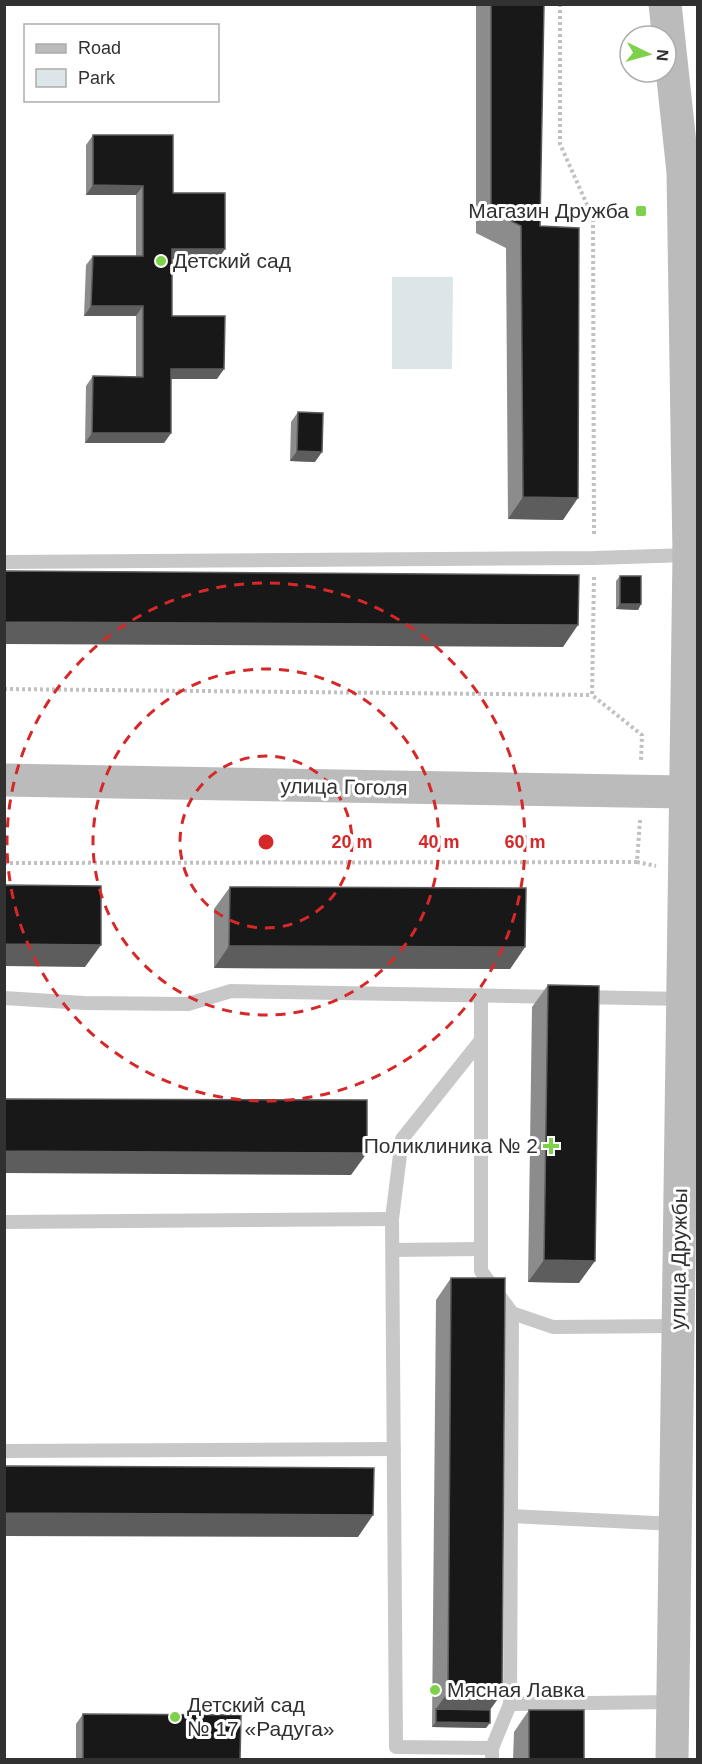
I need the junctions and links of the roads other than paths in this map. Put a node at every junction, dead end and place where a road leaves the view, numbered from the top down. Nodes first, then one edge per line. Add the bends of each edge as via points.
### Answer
1 (668, 5) edge
2 (689, 555) junction
3 (4, 562) edge
4 (4, 780) edge
5 (684, 792) junction
6 (481, 995) junction
7 (4, 998) edge
8 (682, 999) junction
9 (481, 1040) junction
10 (392, 1220) junction
11 (4, 1221) edge
12 (481, 1249) junction
13 (393, 1250) junction
14 (512, 1313) junction
15 (678, 1326) junction
16 (394, 1449) junction
17 (4, 1450) edge
18 (510, 1516) junction
19 (675, 1524) junction
20 (672, 1702) junction
21 (510, 1704) junction
22 (492, 1754) edge
23 (672, 1760) edge

1 - 2 street, улица Дружбы via 683,172
2 - 3 lane
2 - 5 street, улица Дружбы
4 - 5 street, улица Гоголя
5 - 8 street, улица Дружбы
6 - 7 lane via 231,991 188,1004
6 - 8 lane
6 - 9 lane
8 - 15 street, улица Дружбы
9 - 10 lane via 402,1139
9 - 12 lane
10 - 11 lane
10 - 13 lane
12 - 13 lane
12 - 14 lane via 481,1271
13 - 16 lane
14 - 15 lane via 553,1328
14 - 18 lane
15 - 19 street, улица Дружбы
16 - 17 lane
16 - 22 lane via 396,1747
18 - 19 lane
18 - 21 lane
19 - 20 street, улица Дружбы
20 - 21 lane
20 - 23 street, улица Дружбы
21 - 22 lane

